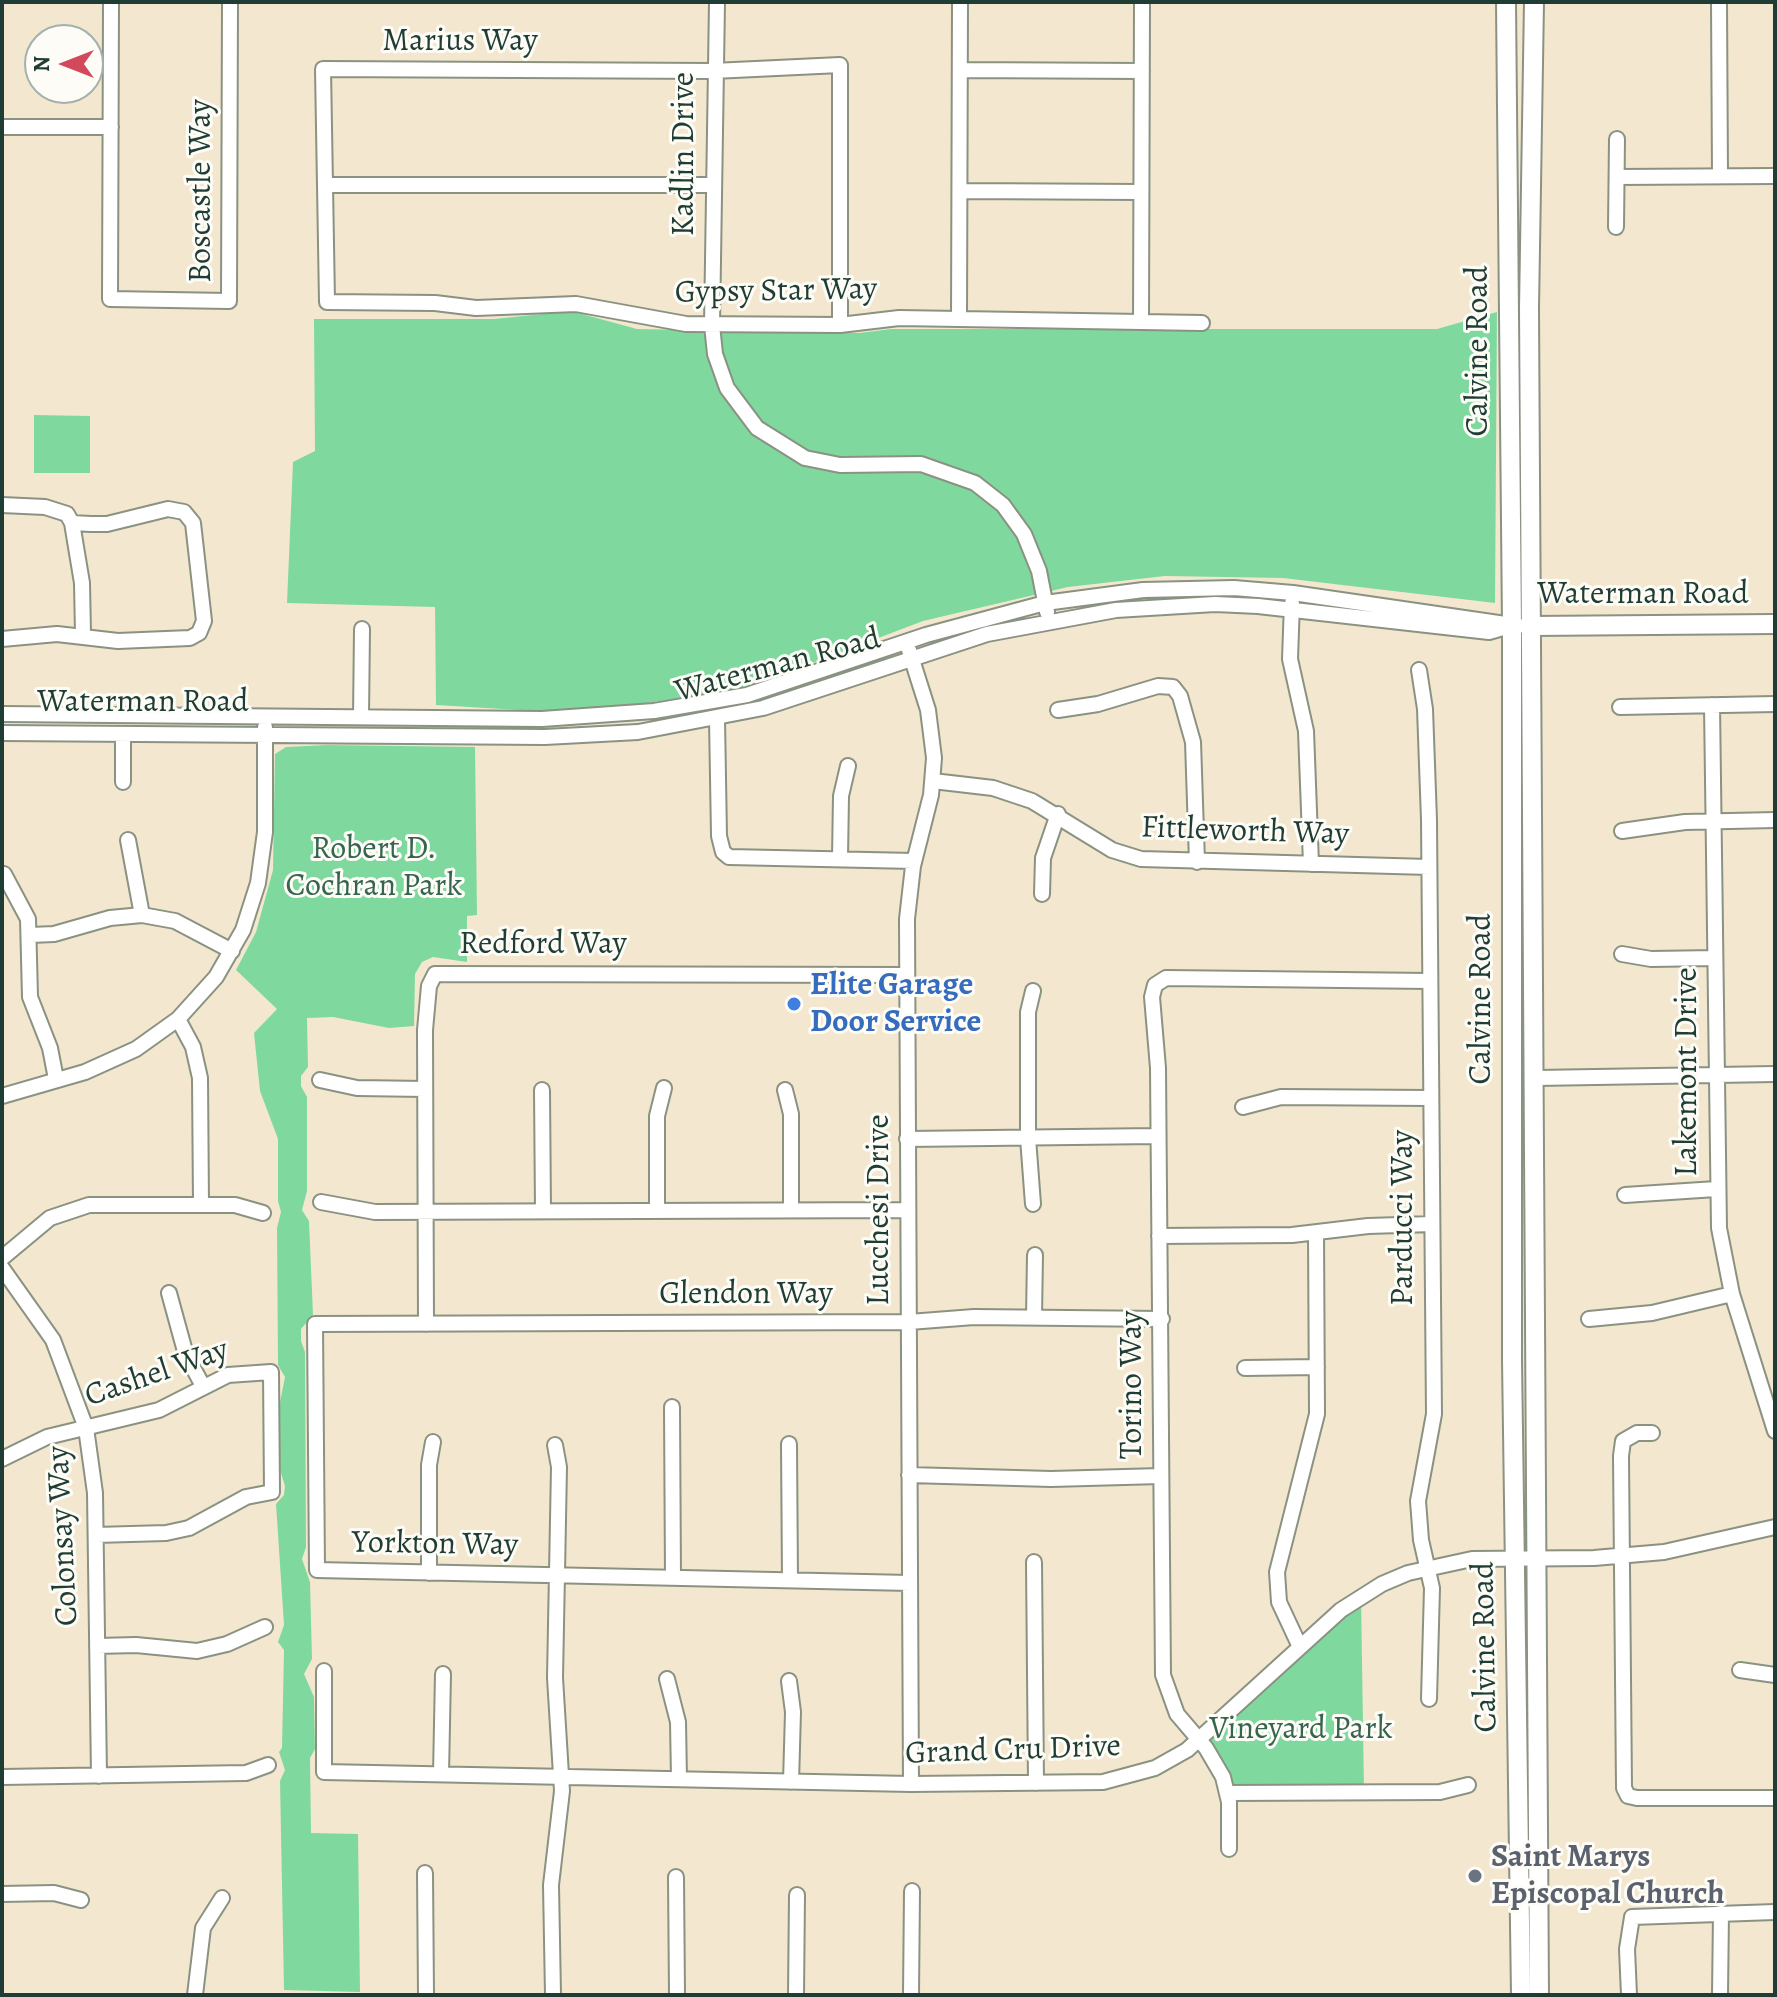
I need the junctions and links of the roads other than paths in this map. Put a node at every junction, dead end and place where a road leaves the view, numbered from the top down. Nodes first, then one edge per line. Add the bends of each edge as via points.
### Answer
1 (111, 2) edge
2 (230, 2) edge
3 (717, 2) edge
4 (960, 2) edge
5 (1142, 2) edge
6 (1506, 2) edge
7 (1534, 2) edge
8 (1719, 2) edge
9 (960, 70) junction
10 (713, 71) junction
11 (1142, 71) junction
12 (2, 127) edge
13 (111, 127) junction
14 (1617, 139) dead end
15 (1720, 176) junction
16 (1775, 176) edge
17 (1617, 177) junction
18 (325, 185) junction
19 (713, 185) junction
20 (960, 191) junction
21 (1141, 192) junction
22 (1616, 227) dead end
23 (959, 319) junction
24 (1141, 322) junction
25 (1202, 323) dead end
26 (712, 325) junction
27 (840, 325) junction
28 (2, 505) edge
29 (72, 523) junction
30 (1293, 593) junction
31 (1045, 603) junction
32 (1292, 610) junction
33 (1049, 621) junction
34 (1775, 624) edge
35 (1512, 626) junction
36 (1532, 626) junction
37 (362, 629) dead end
38 (83, 634) junction
39 (2, 639) edge
40 (906, 642) junction
41 (912, 659) junction
42 (1419, 670) dead end
43 (1775, 704) edge
44 (1712, 705) junction
45 (1620, 707) dead end
46 (1058, 710) dead end
47 (2, 714) edge
48 (265, 717) junction
49 (361, 717) junction
50 (717, 719) junction
51 (2, 733) edge
52 (264, 733) junction
53 (123, 735) junction
54 (848, 766) dead end
55 (933, 781) junction
56 (123, 782) dead end
57 (1058, 814) junction
58 (1775, 820) edge
59 (1712, 821) junction
60 (1622, 831) dead end
61 (128, 840) dead end
62 (840, 858) junction
63 (914, 861) junction
64 (1197, 862) junction
65 (1311, 864) junction
66 (1429, 867) junction
67 (4, 874) edge
68 (1042, 894) dead end
69 (142, 915) junction
70 (31, 935) junction
71 (1512, 936) junction
72 (232, 951) junction
73 (1622, 954) dead end
74 (1715, 958) junction
75 (907, 975) junction
76 (1430, 981) junction
77 (1033, 991) dead end
78 (178, 1019) junction
79 (1716, 1074) junction
80 (1775, 1074) edge
81 (1536, 1078) junction
82 (56, 1079) junction
83 (320, 1080) dead end
84 (664, 1088) dead end
85 (425, 1089) junction
86 (542, 1090) dead end
87 (785, 1090) dead end
88 (2, 1096) edge
89 (1431, 1098) junction
90 (1243, 1107) dead end
91 (1156, 1136) junction
92 (1028, 1138) junction
93 (907, 1139) junction
94 (1716, 1189) junction
95 (1625, 1195) dead end
96 (321, 1202) dead end
97 (201, 1204) junction
98 (1033, 1204) dead end
99 (791, 1210) junction
100 (908, 1210) junction
101 (543, 1211) junction
102 (657, 1211) junction
103 (426, 1212) junction
104 (263, 1213) dead end
105 (1432, 1224) junction
106 (1316, 1233) junction
107 (1159, 1236) junction
108 (1035, 1255) dead end
109 (2, 1258) edge
110 (2, 1268) edge
111 (169, 1293) dead end
112 (1732, 1294) junction
113 (1034, 1317) junction
114 (1162, 1319) junction
115 (1589, 1319) dead end
116 (909, 1322) junction
117 (426, 1324) junction
118 (1317, 1367) junction
119 (1245, 1368) dead end
120 (203, 1386) junction
121 (1771, 1406) edge
122 (672, 1407) dead end
123 (86, 1428) junction
124 (1513, 1429) junction
125 (1775, 1431) edge
126 (1652, 1433) dead end
127 (433, 1442) dead end
128 (789, 1444) dead end
129 (555, 1445) dead end
130 (2, 1459) edge
131 (909, 1475) junction
132 (1161, 1476) junction
133 (1775, 1527) edge
134 (96, 1535) junction
135 (1622, 1556) junction
136 (1515, 1559) junction
137 (1538, 1559) junction
138 (1034, 1562) dead end
139 (1429, 1566) junction
140 (429, 1573) junction
141 (557, 1575) junction
142 (673, 1578) junction
143 (790, 1580) junction
144 (910, 1583) junction
145 (265, 1627) dead end
146 (97, 1646) junction
147 (1300, 1647) junction
148 (1740, 1670) dead end
149 (324, 1671) dead end
150 (443, 1674) dead end
151 (1775, 1675) edge
152 (667, 1679) dead end
153 (789, 1681) dead end
154 (1538, 1698) junction
155 (1429, 1699) dead end
156 (1199, 1740) junction
157 (268, 1765) dead end
158 (441, 1774) junction
159 (99, 1776) junction
160 (2, 1777) edge
161 (562, 1778) junction
162 (679, 1779) junction
163 (791, 1782) junction
164 (1036, 1783) junction
165 (911, 1784) junction
166 (1468, 1785) dead end
167 (1228, 1793) junction
168 (1775, 1798) edge
169 (1229, 1849) dead end
170 (425, 1873) dead end
171 (676, 1877) dead end
172 (912, 1891) dead end
173 (2, 1894) edge
174 (797, 1895) dead end
175 (222, 1898) dead end
176 (81, 1900) dead end
177 (1775, 1912) edge
178 (1721, 1913) junction
179 (195, 1995) edge
180 (426, 1995) edge
181 (553, 1995) edge
182 (677, 1995) edge
183 (796, 1995) edge
184 (911, 1995) edge
185 (1521, 1995) edge
186 (1539, 1995) edge
187 (1629, 1995) edge
188 (1720, 1995) edge

1 - 13 street, Boscastle Way
2 - 13 street, Boscastle Way via 229,301 110,299
3 - 10 street, Kadlin Drive
4 - 9 street
5 - 11 street
6 - 35 main road, Calvine Road
7 - 36 main road, Calvine Road via 1529,305
8 - 15 street
9 - 11 street
9 - 20 street
10 - 18 street, Marius Way via 323,69
10 - 19 street, Kadlin Drive
10 - 27 street via 840,65
11 - 21 street
12 - 13 street
14 - 17 street
15 - 16 street
15 - 17 street
17 - 22 street
18 - 19 street
18 - 26 street, Gypsy Star Way via 327,302 476,308 576,304 668,323
19 - 26 street, Kadlin Drive
20 - 21 street
20 - 23 street
21 - 24 street
23 - 24 street, Gypsy Star Way
23 - 27 street, Gypsy Star Way via 899,318
24 - 25 street, Gypsy Star Way
26 - 27 street, Gypsy Star Way
26 - 31 street, Kadlin Drive via 727,388 768,437 826,464 921,464 975,483 1003,505 1024,534
28 - 29 street via 59,510
29 - 38 street via 82,583
29 - 38 street via 107,524 168,509 190,516 204,621 190,638 118,641
30 - 31 street, Waterman Road via 1143,590
30 - 32 street
30 - 35 street, Waterman Road
31 - 33 street, Kadlin Drive
31 - 40 street, Waterman Road
32 - 33 street, Waterman Road via 1200,605
32 - 35 street, Waterman Road via 1489,632
32 - 65 street via 1290,659 1306,731
33 - 41 street, Waterman Road via 987,634
34 - 36 main road, Waterman Road
35 - 36 street, Waterman Road
35 - 71 main road, Calvine Road
36 - 81 main road, Calvine Road
37 - 49 street
38 - 39 street
40 - 41 street, Lucchesi Drive
40 - 49 street, Waterman Road via 747,695 654,711 542,719
41 - 50 street, Waterman Road
41 - 55 street, Lucchesi Drive via 932,734
42 - 66 street, Parducci Way via 1425,709
43 - 44 street
44 - 45 street
44 - 59 street, Lakemont Drive
46 - 64 street via 1173,687 1193,742
47 - 48 street, Waterman Road
48 - 49 street, Waterman Road
48 - 52 street
50 - 52 street, Waterman Road via 638,732 556,736
50 - 62 street via 723,852 736,858
51 - 53 street, Waterman Road
52 - 53 street, Waterman Road
52 - 72 street via 263,857 251,909
53 - 56 street
54 - 62 street via 841,796
55 - 57 street, Fittleworth Way via 993,788
55 - 63 street, Lucchesi Drive
57 - 64 street, Fittleworth Way via 1127,856
57 - 68 street via 1043,858
58 - 59 street
59 - 60 street
59 - 74 street, Lakemont Drive
61 - 69 street
62 - 63 street
63 - 75 street, Lucchesi Drive
64 - 65 street, Fittleworth Way
65 - 66 street, Fittleworth Way
66 - 76 street, Parducci Way
67 - 70 street via 23,904
69 - 70 street
69 - 72 street via 175,921
70 - 82 street via 30,997
71 - 81 main road via 1522,968 1524,1067
71 - 124 main road, Calvine Road
72 - 78 street
73 - 74 street
74 - 79 street, Lakemont Drive
75 - 85 street, Redford Way via 435,974 429,986
75 - 93 street, Lucchesi Drive
76 - 89 street, Parducci Way
76 - 91 street, Torino Way via 1166,978 1155,985 1152,1027 1158,1068
77 - 92 street via 1028,1012
78 - 82 street via 112,1061
78 - 97 street via 193,1047 200,1078
79 - 80 street
79 - 81 street
79 - 94 street, Lakemont Drive
81 - 137 main road, Calvine Road
82 - 88 street
83 - 85 street via 357,1088
84 - 102 street via 657,1116
85 - 103 street, Redford Way
86 - 101 street
87 - 99 street via 791,1114
89 - 90 street via 1281,1097
89 - 105 street, Parducci Way
91 - 92 street
91 - 107 street, Torino Way
92 - 93 street
92 - 98 street
93 - 100 street, Lucchesi Drive
94 - 95 street
94 - 112 street, Lakemont Drive
96 - 103 street via 364,1211
97 - 104 street
97 - 109 street via 75,1208 50,1218
99 - 100 street
99 - 102 street
100 - 116 street, Lucchesi Drive
101 - 102 street
101 - 103 street
103 - 117 street, Redford Way
105 - 106 street
105 - 139 street, Parducci Way via 1433,1428 1418,1501
106 - 107 street
106 - 118 street
107 - 114 street, Torino Way
108 - 113 street
110 - 123 street, Colonsay Way via 53,1340
111 - 120 street via 186,1355
112 - 115 street via 1652,1313
112 - 121 street, Lakemont Drive
113 - 114 street, Glendon Way
113 - 116 street, Glendon Way
114 - 132 street, Torino Way
116 - 117 street, Glendon Way
116 - 131 street, Lucchesi Drive
117 - 140 street, Yorkton Way via 315,1324 316,1555 317,1570
118 - 119 street
118 - 147 street via 1315,1429 1277,1572 1279,1602
120 - 123 street, Cashel Way via 159,1410
120 - 134 street, Cashel Way via 228,1375 271,1372 272,1492 246,1497 189,1528
121 - 125 street, Lakemont Drive
122 - 142 street
123 - 130 street, Cashel Way via 47,1437
123 - 134 street, Colonsay Way via 94,1469
124 - 136 main road, Calvine Road
124 - 137 main road via 1526,1450 1527,1547
126 - 135 street via 1623,1441
127 - 140 street
128 - 143 street
129 - 141 street
131 - 132 street
131 - 144 street, Lucchesi Drive
132 - 156 street, Torino Way via 1163,1675 1177,1714
133 - 135 street, Grand Cru Drive via 1699,1546
134 - 146 street, Colonsay Way
135 - 137 street, Grand Cru Drive
135 - 168 street via 1628,1796
136 - 137 street, Grand Cru Drive
136 - 139 street, Grand Cru Drive
136 - 154 main road via 1528,1570 1528,1672
136 - 185 main road, Calvine Road
137 - 154 main road, Calvine Road
138 - 164 street
139 - 147 street, Grand Cru Drive via 1361,1596
139 - 155 street, Parducci Way
140 - 141 street, Yorkton Way
141 - 142 street, Yorkton Way
141 - 161 street via 555,1678
142 - 143 street, Yorkton Way
143 - 144 street, Yorkton Way
144 - 165 street, Lucchesi Drive
145 - 146 street via 197,1651
146 - 159 street, Colonsay Way
147 - 156 street, Grand Cru Drive
148 - 151 street
149 - 158 street, Grand Cru Drive via 324,1772
150 - 158 street
152 - 162 street via 678,1722
153 - 163 street
154 - 186 main road, Calvine Road
156 - 164 street, Grand Cru Drive via 1170,1761 1136,1775 1103,1782
156 - 167 street, Torino Way via 1216,1762
157 - 159 street via 246,1773
158 - 161 street, Grand Cru Drive
159 - 160 street
161 - 162 street, Grand Cru Drive
161 - 181 street via 551,1885
162 - 163 street, Grand Cru Drive
163 - 165 street, Grand Cru Drive
164 - 165 street, Grand Cru Drive
166 - 167 street via 1440,1792
167 - 169 street, Torino Way
170 - 180 street
171 - 182 street
172 - 184 street
173 - 176 street via 54,1893
174 - 183 street
175 - 179 street via 203,1928
177 - 178 street
178 - 187 street via 1632,1917
178 - 188 street

